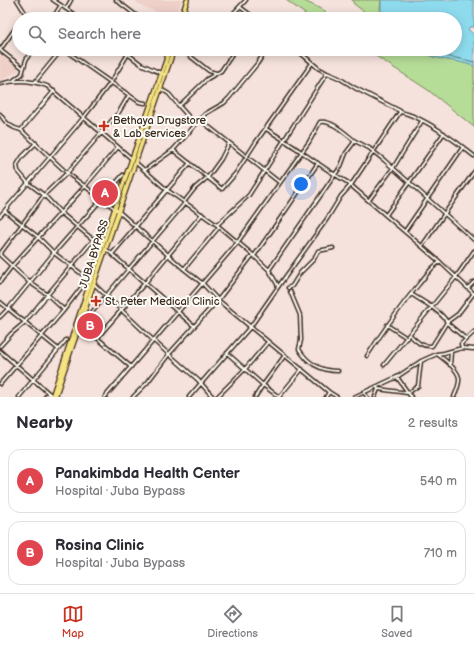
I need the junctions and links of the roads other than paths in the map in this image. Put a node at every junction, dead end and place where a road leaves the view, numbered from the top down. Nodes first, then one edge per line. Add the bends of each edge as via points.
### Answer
1 (17, 0) edge
2 (53, 0) edge
3 (71, 0) edge
4 (116, 0) edge
5 (188, 0) edge
6 (246, 0) edge
7 (61, 5) junction
8 (240, 7) junction
9 (66, 9) junction
10 (24, 12) edge
11 (56, 12) edge
12 (70, 12) edge
13 (132, 12) edge
14 (184, 12) edge
15 (235, 12) edge
16 (247, 12) edge
17 (12, 33) edge
18 (0, 50) edge
19 (28, 56) edge
20 (57, 56) edge
21 (73, 56) edge
22 (127, 56) edge
23 (131, 56) edge
24 (168, 56) edge
25 (171, 56) edge
26 (191, 56) edge
27 (231, 56) edge
28 (262, 56) edge
29 (304, 56) edge
30 (312, 63) junction
31 (23, 68) junction
32 (217, 73) junction
33 (327, 73) junction
34 (163, 74) junction
35 (13, 81) junction
36 (35, 82) junction
37 (111, 82) junction
38 (0, 84) edge
39 (161, 89) junction
40 (54, 91) junction
41 (129, 95) junction
42 (145, 103) dead end
43 (179, 106) junction
44 (400, 112) junction
45 (0, 114) edge
46 (84, 117) junction
47 (199, 120) junction
48 (422, 121) junction
49 (195, 124) junction
50 (266, 129) junction
51 (21, 130) junction
52 (102, 132) junction
53 (444, 133) junction
54 (285, 140) junction
55 (355, 140) junction
56 (36, 143) junction
57 (229, 144) junction
58 (118, 147) junction
59 (463, 147) junction
60 (173, 150) junction
61 (301, 152) junction
62 (373, 152) junction
63 (50, 156) junction
64 (246, 156) junction
65 (474, 156) edge
66 (133, 160) junction
67 (190, 163) junction
68 (318, 163) junction
69 (393, 168) junction
70 (145, 170) junction
71 (264, 172) junction
72 (474, 172) edge
73 (67, 173) junction
74 (123, 175) dead end
75 (335, 175) junction
76 (208, 177) junction
77 (279, 182) junction
78 (409, 182) junction
79 (28, 183) junction
80 (351, 185) junction
81 (85, 186) junction
82 (167, 190) junction
83 (44, 195) junction
84 (102, 198) junction
85 (427, 198) junction
86 (369, 200) junction
87 (184, 202) junction
88 (116, 209) junction
89 (5, 211) junction
90 (61, 213) junction
91 (445, 213) junction
92 (202, 214) junction
93 (386, 214) junction
94 (0, 216) edge
95 (22, 224) junction
96 (136, 226) junction
97 (218, 226) junction
98 (78, 227) junction
99 (102, 231) dead end
100 (405, 231) junction
101 (38, 237) junction
102 (93, 240) junction
103 (474, 240) edge
104 (153, 241) junction
105 (237, 243) junction
106 (422, 246) junction
107 (104, 248) junction
108 (333, 248) dead end
109 (474, 252) edge
110 (54, 253) junction
111 (112, 254) junction
112 (0, 255) edge
113 (167, 255) junction
114 (253, 256) junction
115 (440, 262) junction
116 (12, 266) junction
117 (72, 266) junction
118 (129, 269) junction
119 (184, 269) junction
120 (269, 270) junction
121 (456, 277) junction
122 (91, 281) junction
123 (0, 282) edge
124 (29, 282) junction
125 (474, 282) edge
126 (145, 283) junction
127 (203, 284) junction
128 (278, 287) junction
129 (288, 288) dead end
130 (468, 288) junction
131 (290, 291) dead end
132 (411, 294) junction
133 (474, 294) edge
134 (48, 295) junction
135 (107, 296) junction
136 (218, 300) junction
137 (0, 302) edge
138 (431, 307) junction
139 (8, 309) junction
140 (64, 310) junction
141 (122, 310) junction
142 (178, 312) junction
143 (0, 317) edge
144 (24, 323) junction
145 (447, 323) junction
146 (81, 324) junction
147 (388, 325) junction
148 (194, 326) junction
149 (251, 326) junction
150 (474, 332) edge
151 (410, 335) junction
152 (42, 336) junction
153 (97, 338) junction
154 (407, 338) junction
155 (466, 339) junction
156 (66, 340) dead end
157 (154, 341) junction
158 (268, 342) junction
159 (0, 346) edge
160 (462, 348) junction
161 (58, 349) junction
162 (474, 349) edge
163 (0, 351) edge
164 (451, 352) junction
165 (228, 353) junction
166 (169, 354) junction
167 (437, 354) junction
168 (285, 355) junction
169 (367, 356) dead end
170 (421, 361) junction
171 (384, 365) dead end
172 (16, 366) junction
173 (450, 366) junction
174 (131, 367) junction
175 (245, 369) junction
176 (302, 369) junction
177 (338, 371) dead end
178 (397, 377) junction
179 (34, 380) junction
180 (0, 384) edge
181 (200, 384) junction
182 (263, 385) junction
183 (377, 388) junction
184 (330, 392) junction
185 (364, 392) junction
186 (408, 393) junction
187 (52, 396) edge
188 (19, 397) edge
189 (45, 397) edge
190 (106, 397) edge
191 (134, 397) edge
192 (189, 397) edge
193 (213, 397) edge
194 (217, 397) edge
195 (256, 397) edge
196 (279, 397) edge
197 (326, 397) edge
198 (337, 397) edge
199 (354, 397) edge
200 (368, 397) edge
201 (375, 397) edge
202 (411, 397) edge
203 (454, 397) edge

1 - 10 street
2 - 7 street
3 - 9 street
4 - 13 street
5 - 14 main road
6 - 8 street
7 - 9 street
7 - 11 street
8 - 15 street
8 - 16 street
9 - 12 street
17 - 18 street
18 - 31 street
19 - 31 street
20 - 36 street
21 - 37 street
22 - 37 street
23 - 34 street
24 - 34 main road, JUBA BYPASS
25 - 34 main road, JUBA BYPASS
26 - 32 street via 209,71
27 - 32 street
28 - 47 street via 229,98
29 - 30 street
30 - 33 street
30 - 50 street
31 - 35 street via 22,74
32 - 43 street via 203,82
33 - 44 street
33 - 54 street
34 - 39 main road, JUBA BYPASS
34 - 66 main road, JUBA BYPASS
35 - 36 street
35 - 38 street
36 - 40 street
37 - 41 street
37 - 46 street
39 - 43 street
39 - 66 main road, JUBA BYPASS
40 - 46 street
40 - 51 street
41 - 42 street
41 - 52 street
43 - 49 street
44 - 48 street
44 - 62 street
45 - 51 street via 12,128
46 - 52 street
46 - 63 street
47 - 49 street
47 - 57 street
48 - 53 street
48 - 69 street
49 - 60 street
50 - 54 street
50 - 64 street
51 - 56 street
52 - 58 street
52 - 73 street
53 - 59 street
53 - 78 street
54 - 61 street
54 - 71 street
55 - 61 street via 332,123 323,121
55 - 62 street
55 - 75 street
56 - 63 street
56 - 79 street via 22,157 17,168
57 - 64 street
57 - 76 street via 222,159
58 - 66 street
58 - 81 street
59 - 65 street
59 - 85 street
60 - 67 street
60 - 70 street
61 - 68 street
61 - 77 street
62 - 69 street
62 - 80 street
63 - 73 street
63 - 79 street
64 - 71 street
64 - 76 street via 222,189
66 - 70 street
66 - 88 main road, JUBA BYPASS
67 - 76 street
67 - 82 street
68 - 75 street
68 - 114 street via 274,230
69 - 78 street
69 - 86 street
70 - 82 street
71 - 77 street
71 - 97 street via 249,195
72 - 91 street
73 - 81 street
73 - 83 street
74 - 84 street
75 - 80 street
75 - 120 street
76 - 87 street
77 - 105 street
78 - 85 street
78 - 93 street
79 - 83 street
79 - 89 street
80 - 86 street
80 - 128 street
81 - 84 street
81 - 90 street
82 - 87 street
82 - 96 street
83 - 90 street
83 - 95 street
84 - 88 street
84 - 98 street
85 - 91 street
85 - 100 street
86 - 93 street
87 - 92 street
87 - 104 street
88 - 96 street
88 - 107 main road, JUBA BYPASS
89 - 94 street
89 - 95 street
90 - 98 street
90 - 101 street
91 - 103 street
91 - 106 street
92 - 97 street
92 - 113 street
93 - 100 street
95 - 101 street
95 - 112 street
96 - 104 street
96 - 111 street
97 - 105 street
97 - 119 street
98 - 102 street
98 - 110 street
99 - 102 street
100 - 106 street
101 - 110 street
101 - 116 street
102 - 107 street
102 - 117 street
104 - 113 street
104 - 118 street
105 - 114 street
105 - 127 street
106 - 115 street
107 - 111 street
107 - 122 main road, JUBA BYPASS
108 - 129 street via 318,251
109 - 121 street
110 - 117 street
110 - 124 street
111 - 118 street
112 - 116 street
113 - 119 street
113 - 126 street
114 - 120 street
114 - 136 street
115 - 121 street
115 - 132 street
116 - 123 street
116 - 124 street
117 - 122 street
117 - 134 street
118 - 126 street
118 - 135 street
119 - 127 street
120 - 128 street
121 - 130 street
121 - 138 street
122 - 135 street
122 - 140 street
122 - 146 main road, JUBA BYPASS
122 - 187 main road, JUBA BYPASS
124 - 134 street
124 - 139 street
125 - 130 street
126 - 141 street
126 - 142 street
127 - 136 street
127 - 142 street
128 - 149 street
130 - 133 street
131 - 177 street via 300,315 299,349 317,367
132 - 138 street
132 - 147 street
133 - 145 street
134 - 140 street
134 - 144 street
135 - 141 street
135 - 146 street
136 - 148 street
136 - 149 street
137 - 139 street
138 - 145 street
138 - 151 street
139 - 143 street
139 - 144 street
140 - 152 street
141 - 153 street
141 - 157 street
142 - 148 street
142 - 157 street
144 - 152 street
144 - 159 street
145 - 151 street via 432,346 425,347
145 - 155 street
146 - 153 street
146 - 187 main road, JUBA BYPASS
147 - 154 street
147 - 169 street
148 - 166 street
149 - 158 street
149 - 165 street
150 - 155 street
151 - 154 street
152 - 161 street
152 - 172 street
153 - 174 street
154 - 171 street
155 - 160 street via 461,344
156 - 161 street
157 - 166 street
157 - 174 street
158 - 168 street
158 - 175 street
160 - 162 street
160 - 164 street
161 - 179 street
163 - 172 street
164 - 167 street
164 - 173 street
165 - 175 street
165 - 181 street
166 - 181 street
166 - 191 street
167 - 170 street
167 - 173 street
168 - 176 street
168 - 182 street
170 - 178 street
170 - 186 street via 418,386
172 - 179 street
172 - 180 street
173 - 203 street via 459,377
174 - 190 street
175 - 182 street
175 - 194 street
176 - 184 street
176 - 196 street
178 - 183 street
178 - 186 street
179 - 187 street
179 - 188 street
181 - 192 street
181 - 193 street
182 - 195 street
182 - 196 street
183 - 185 street
183 - 186 street
183 - 201 street
184 - 197 street
184 - 198 street
185 - 199 street
185 - 200 street
186 - 202 street
187 - 189 street

